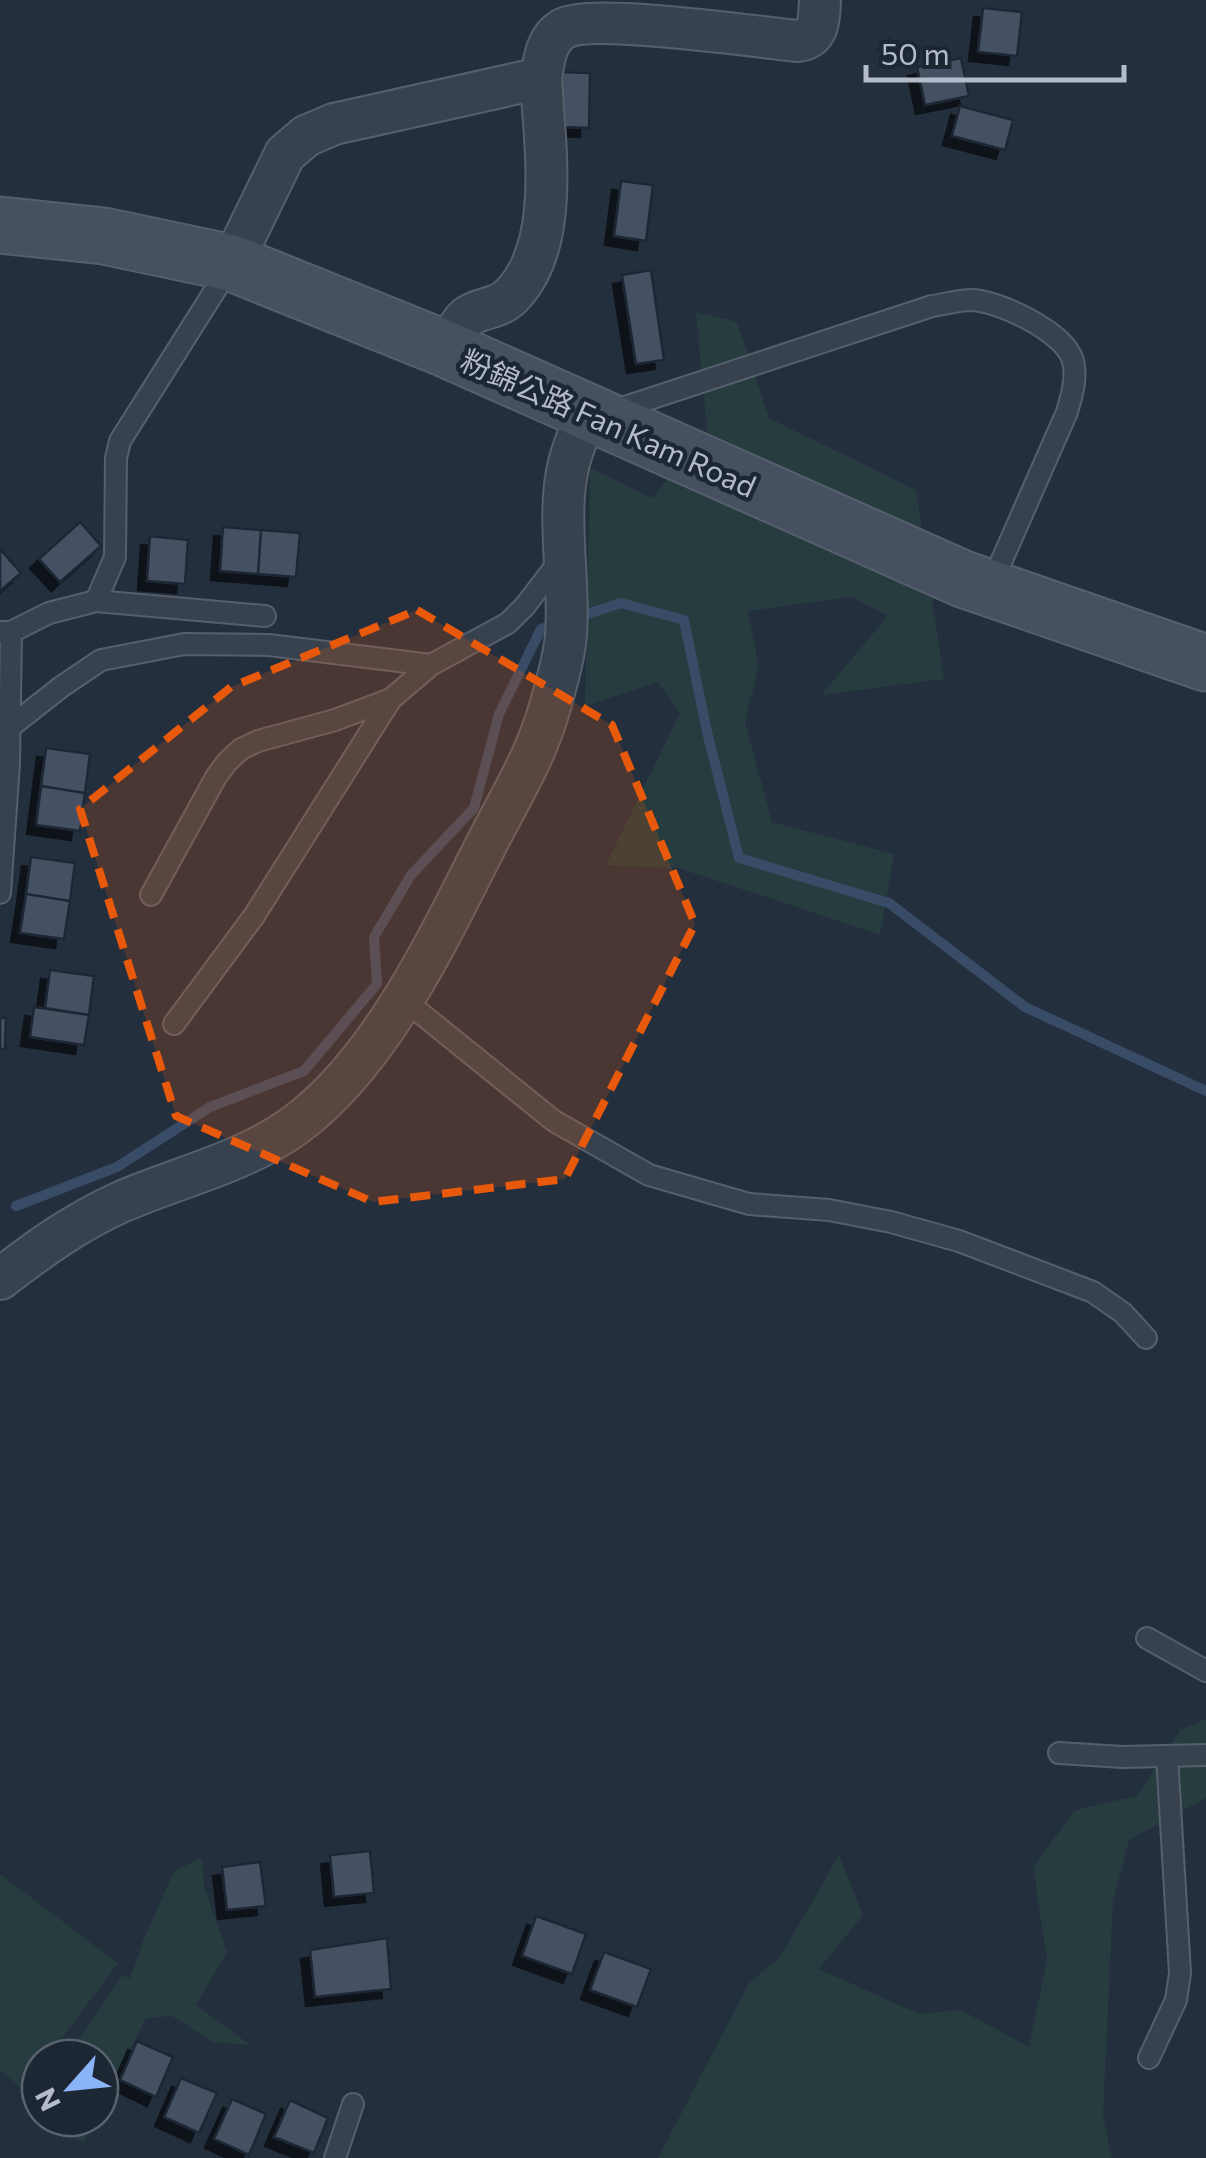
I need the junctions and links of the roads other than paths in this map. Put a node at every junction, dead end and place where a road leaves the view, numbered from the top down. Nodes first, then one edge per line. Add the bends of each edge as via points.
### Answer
1 (820, 0) edge
2 (541, 78) junction
3 (0, 225) edge
4 (232, 264) junction
5 (446, 349) junction
6 (591, 415) junction
7 (565, 553) junction
8 (989, 588) junction
9 (96, 601) junction
10 (265, 616) dead end
11 (5, 632) edge
12 (1206, 663) edge
13 (430, 666) junction
14 (391, 699) junction
15 (9, 728) junction
16 (4, 762) edge
17 (0, 893) edge
18 (151, 895) dead end
19 (402, 999) junction
20 (174, 1024) dead end
21 (0, 1279) edge
22 (1146, 1338) dead end
23 (1147, 1638) dead end
24 (1206, 1671) edge
25 (1060, 1753) dead end
26 (1206, 1755) edge
27 (1167, 1756) junction
28 (1149, 2058) dead end
29 (353, 2104) dead end
30 (335, 2158) edge

1 - 2 street via 815,34 798,41 572,25 550,41
2 - 4 street via 306,136 286,154
2 - 5 street via 545,222 537,253 516,292 466,318
3 - 4 main road, 粉錦公路 Fan Kam Road via 104,236
4 - 5 main road, 粉錦公路 Fan Kam Road
4 - 9 lane via 120,441 116,557
5 - 6 main road, 粉錦公路 Fan Kam Road
6 - 7 street via 568,464
6 - 8 main road, 粉錦公路 Fan Kam Road
6 - 8 lane via 932,306 972,300 1026,318 1067,350 1074,385
7 - 13 lane via 508,623
7 - 19 street via 565,643 534,751
8 - 12 main road, 粉錦公路 Fan Kam Road
9 - 10 lane
9 - 11 lane
11 - 15 lane
13 - 14 lane
13 - 15 lane via 269,645 184,644 100,660
14 - 18 lane via 240,748 216,777
14 - 20 lane via 254,916
15 - 16 lane
16 - 17 lane
19 - 21 street via 356,1065 293,1126 80,1222
19 - 22 lane via 554,1120 650,1175 749,1204 828,1210 959,1241 1093,1292
23 - 24 lane
25 - 27 lane
26 - 27 lane
27 - 28 lane via 1180,1973 1176,2000
29 - 30 lane

